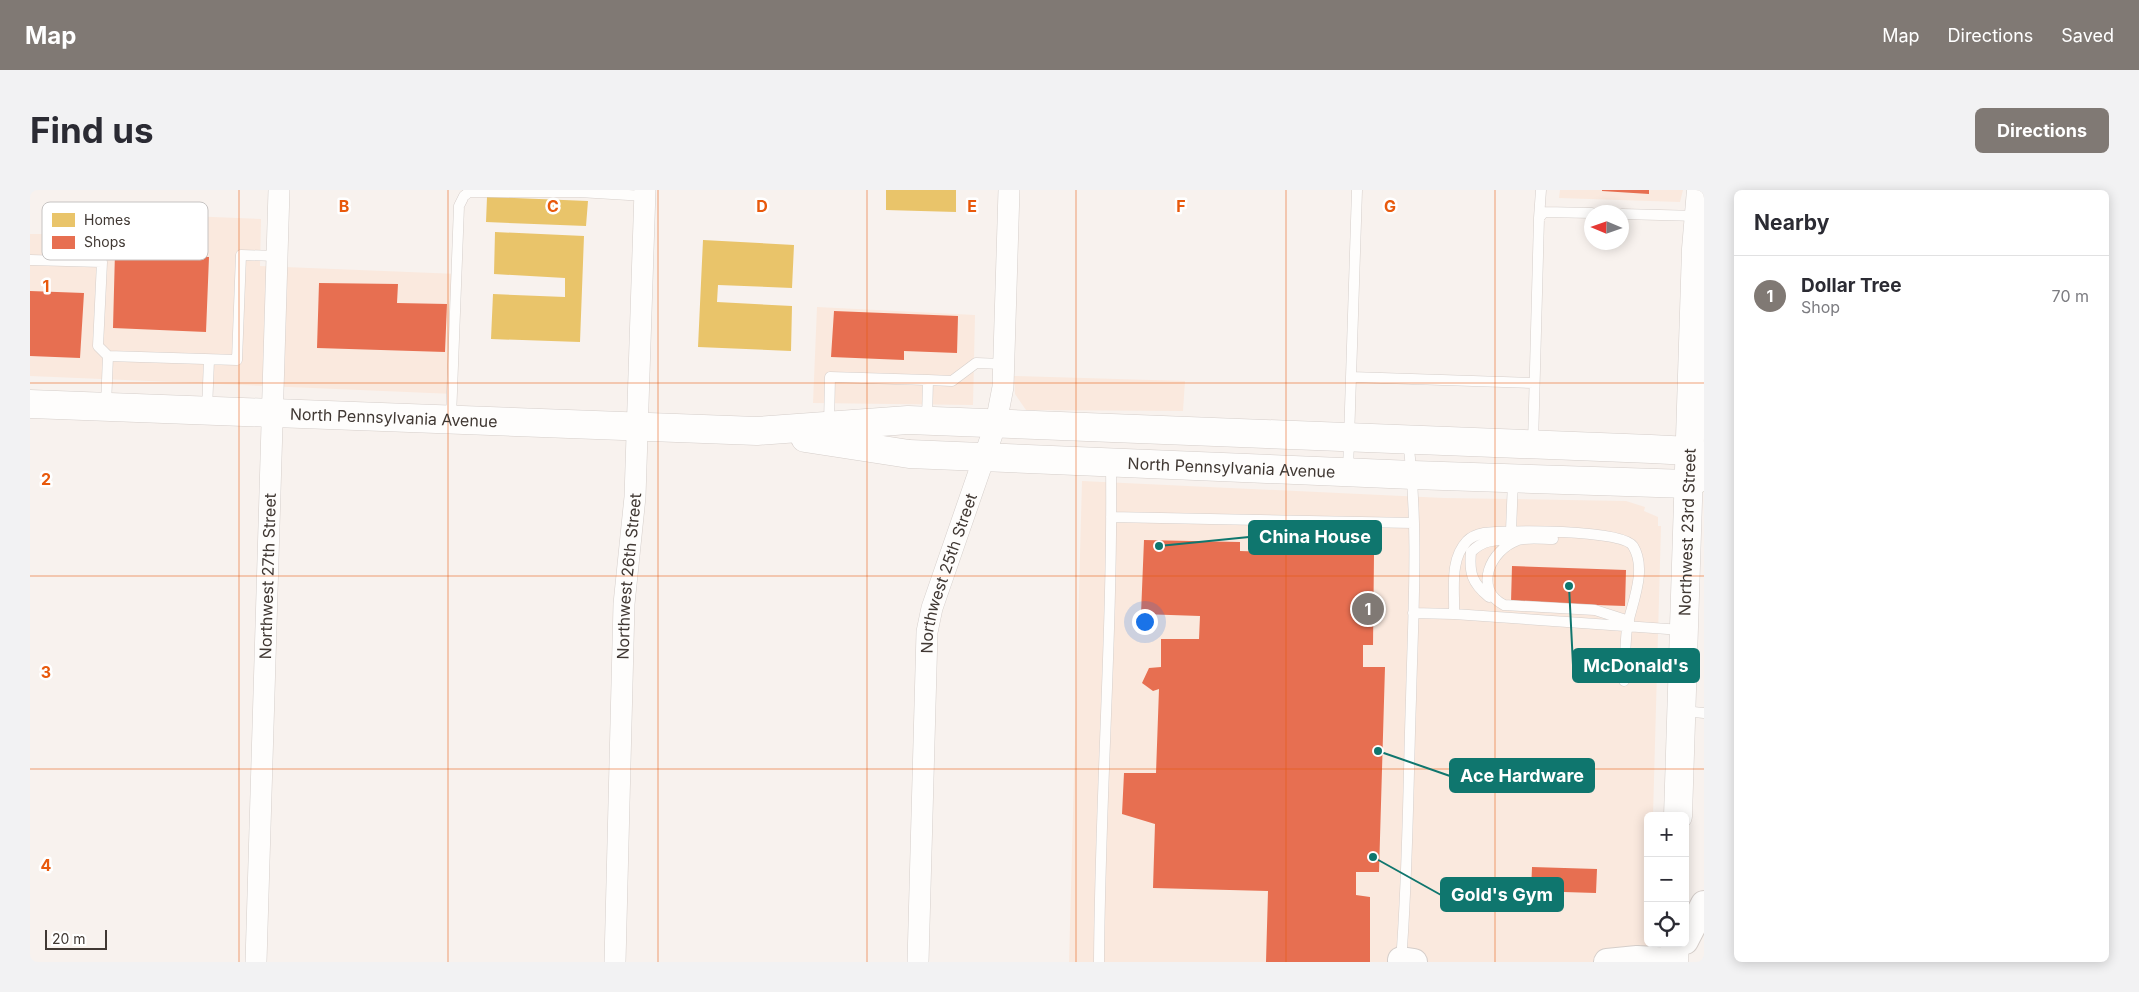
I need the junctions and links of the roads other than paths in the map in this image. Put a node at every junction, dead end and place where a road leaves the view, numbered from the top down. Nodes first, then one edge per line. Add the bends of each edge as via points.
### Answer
1 (279, 190) edge
2 (1009, 190) edge
3 (1357, 190) edge
4 (1541, 190) edge
5 (645, 193) edge
6 (1699, 202) edge
7 (1584, 213) edge
8 (1629, 213) edge
9 (1539, 218) junction
10 (277, 256) junction
11 (30, 260) edge
12 (108, 356) junction
13 (209, 360) junction
14 (1003, 364) junction
15 (1351, 377) junction
16 (928, 380) junction
17 (1534, 383) junction
18 (30, 404) edge
19 (106, 407) junction
20 (207, 411) junction
21 (272, 413) junction
22 (450, 420) junction
23 (927, 420) junction
24 (996, 423) junction
25 (829, 425) junction
26 (638, 426) junction
27 (757, 430) junction
28 (1142, 430) junction
29 (1256, 434) junction
30 (1349, 437) junction
31 (1408, 440) junction
32 (1534, 444) junction
33 (1697, 454) edge
34 (983, 457) junction
35 (1111, 462) junction
36 (1142, 463) junction
37 (1255, 468) junction
38 (1348, 472) junction
39 (1413, 475) junction
40 (1513, 478) junction
41 (1696, 480) edge
42 (1111, 518) junction
43 (1413, 524) junction
44 (1511, 532) junction
45 (1608, 535) junction
46 (1519, 540) junction
47 (1494, 600) junction
48 (1413, 612) junction
49 (1454, 614) junction
50 (1628, 624) junction
51 (1683, 630) junction
52 (1624, 681) dead end
53 (1693, 712) edge
54 (1679, 812) edge
55 (1704, 904) edge
56 (1678, 952) edge
57 (1405, 961) edge
58 (256, 962) edge
59 (615, 962) edge
60 (918, 962) edge
61 (1099, 962) edge
62 (1607, 962) edge

1 - 10 street, Northwest 27th Street
2 - 14 street, Northwest 25th Street
3 - 15 lane
4 - 9 lane
5 - 22 lane via 469,192 464,196 459,206
5 - 26 street, Northwest 26th Street
6 - 8 lane
6 - 33 main road, Northwest 23rd Street
7 - 9 lane via 1544,212
9 - 17 lane
10 - 13 lane via 241,255 238,360
10 - 21 street, Northwest 27th Street
11 - 12 lane via 102,262 98,346
12 - 13 lane
12 - 19 lane
13 - 20 lane
14 - 16 lane via 976,363 952,381
14 - 24 street, Northwest 25th Street via 1003,387
15 - 17 lane
15 - 30 lane
16 - 23 lane
16 - 25 lane via 830,377
17 - 32 lane
18 - 19 main road, North Pennsylvania Avenue
19 - 20 main road, North Pennsylvania Avenue
20 - 21 main road, North Pennsylvania Avenue
21 - 22 main road, North Pennsylvania Avenue
21 - 58 street, Northwest 27th Street
22 - 26 main road, North Pennsylvania Avenue
23 - 24 main road, North Pennsylvania Avenue
23 - 25 main road, North Pennsylvania Avenue
24 - 28 main road, North Pennsylvania Avenue
24 - 34 street, Northwest 25th Street
25 - 27 main road, North Pennsylvania Avenue
26 - 27 main road, North Pennsylvania Avenue
26 - 59 street, Northwest 26th Street via 635,497 624,604
27 - 34 main road, North Pennsylvania Avenue via 909,454
28 - 29 main road, North Pennsylvania Avenue
28 - 36 main road
29 - 30 main road, North Pennsylvania Avenue
29 - 37 main road
30 - 31 main road, North Pennsylvania Avenue
30 - 38 lane
31 - 32 main road, North Pennsylvania Avenue
31 - 39 lane
32 - 33 main road, North Pennsylvania Avenue
33 - 41 main road, Northwest 23rd Street
34 - 35 main road, North Pennsylvania Avenue
34 - 60 street, Northwest 25th Street via 932,608 927,632
35 - 36 main road, North Pennsylvania Avenue
35 - 42 lane
36 - 37 main road, North Pennsylvania Avenue
37 - 38 main road, North Pennsylvania Avenue
38 - 39 main road, North Pennsylvania Avenue
39 - 40 main road, North Pennsylvania Avenue
39 - 43 lane
40 - 41 main road, North Pennsylvania Avenue
40 - 44 lane
41 - 51 main road, Northwest 23rd Street
42 - 43 lane
42 - 61 lane
43 - 48 lane
44 - 45 lane
44 - 49 lane via 1482,533 1469,539 1460,549 1455,564
45 - 46 lane via 1604,538
45 - 50 lane via 1628,542 1636,556 1638,589
46 - 47 lane via 1496,556 1490,567 1488,589
46 - 47 lane via 1487,540 1471,552 1469,570 1483,592
47 - 50 lane via 1504,606 1595,610
48 - 49 lane
48 - 57 lane
49 - 50 lane
50 - 51 lane
50 - 52 lane
51 - 53 main road, Northwest 23rd Street
53 - 54 main road, Northwest 23rd Street
55 - 56 street
56 - 62 street

